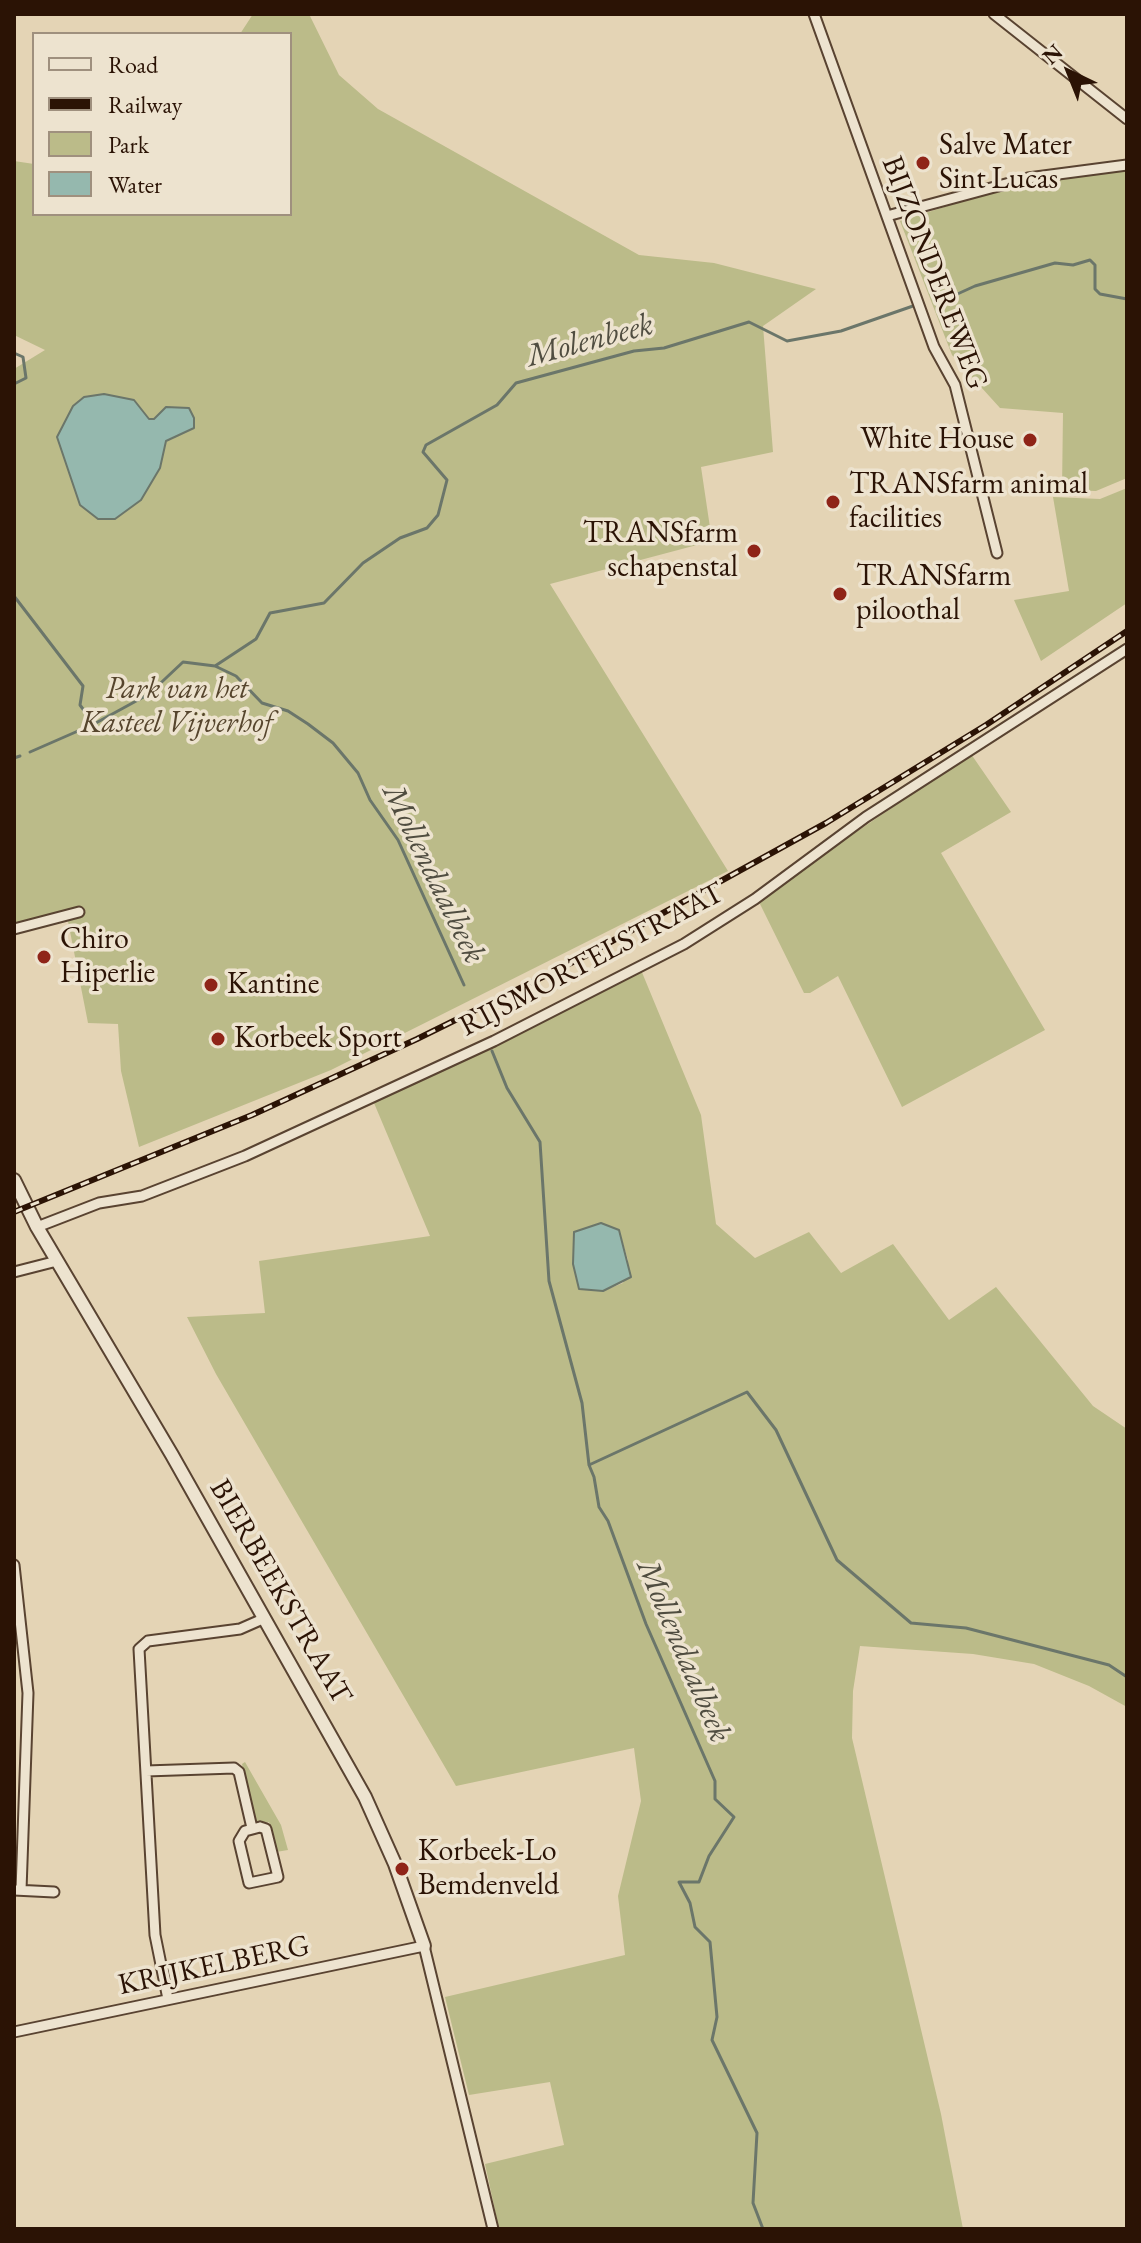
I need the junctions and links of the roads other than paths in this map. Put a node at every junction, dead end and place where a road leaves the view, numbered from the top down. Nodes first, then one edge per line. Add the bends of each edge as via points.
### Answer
1 (814, 14) edge
2 (994, 14) edge
3 (1127, 119) edge
4 (1127, 165) edge
5 (887, 216) junction
6 (997, 553) dead end
7 (1127, 649) edge
8 (79, 912) dead end
9 (14, 929) edge
10 (14, 1180) edge
11 (37, 1227) junction
12 (57, 1261) junction
13 (14, 1272) edge
14 (14, 1565) edge
15 (265, 1618) junction
16 (18, 1664) edge
17 (146, 1771) junction
18 (19, 1778) edge
19 (252, 1828) junction
20 (18, 1890) edge
21 (54, 1892) dead end
22 (424, 1946) junction
23 (168, 1999) junction
24 (14, 2032) edge
25 (493, 2229) edge

1 - 5 street, BIJZONDEREWEG
2 - 3 street
4 - 5 street via 1028,178
5 - 6 street, BIJZONDEREWEG via 934,347 955,385
7 - 11 street, RIJSMORTELSTRAAT via 866,817 684,944 494,1041 245,1156 142,1196 99,1203
8 - 9 street
10 - 11 street, BIERBEEKSTRAAT
11 - 12 street, BIERBEEKSTRAAT
12 - 13 street
12 - 15 street, BIERBEEKSTRAAT
14 - 16 street
15 - 17 street via 240,1629 141,1646
15 - 22 street, BIERBEEKSTRAAT via 365,1797
16 - 18 street via 28,1693
17 - 19 street via 234,1768
17 - 23 street via 155,1935
18 - 20 street
19 - 19 street via 239,1841 249,1883 278,1877 266,1829
20 - 21 street
22 - 23 street, KRIJKELBERG
22 - 25 street, BIERBEEKSTRAAT
23 - 24 street, KRIJKELBERG

